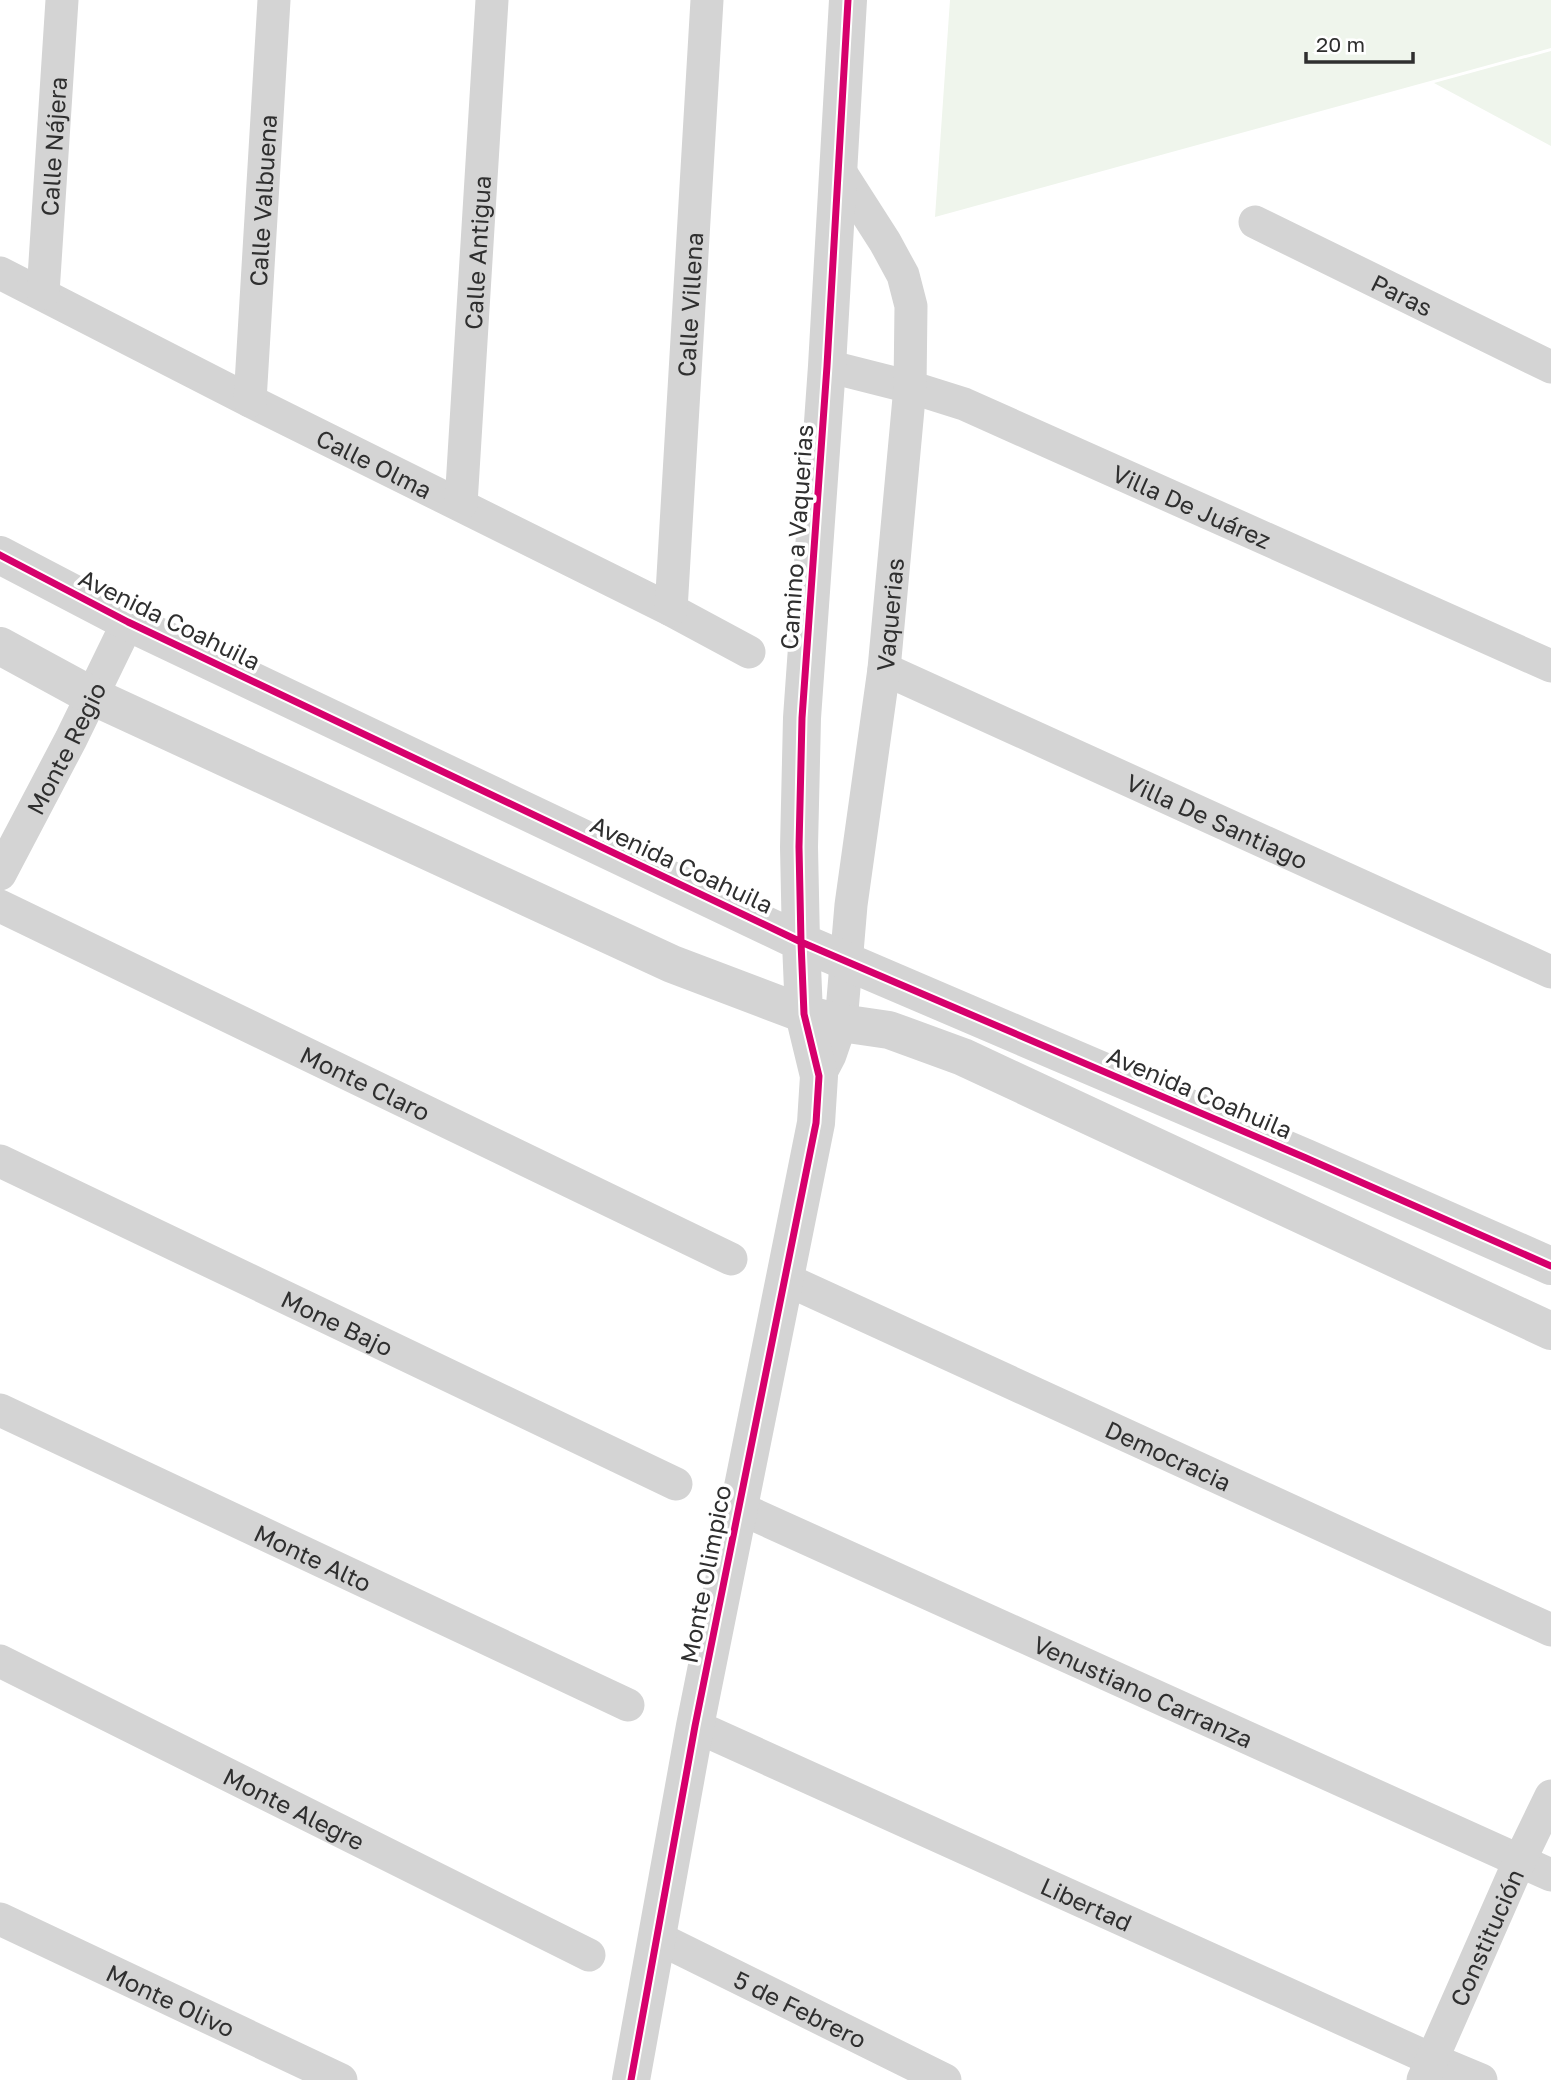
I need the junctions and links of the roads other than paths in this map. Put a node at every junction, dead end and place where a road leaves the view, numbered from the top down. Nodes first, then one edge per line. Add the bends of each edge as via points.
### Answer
1 (62, 0) edge
2 (274, 0) edge
3 (492, 0) edge
4 (707, 0) edge
5 (848, 0) edge
6 (837, 167) junction
7 (1255, 222) dead end
8 (0, 273) edge
9 (43, 293) junction
10 (827, 366) junction
11 (1551, 366) edge
12 (910, 387) junction
13 (250, 401) junction
14 (461, 504) junction
15 (0, 555) edge
16 (671, 610) junction
17 (128, 622) junction
18 (0, 646) edge
19 (748, 652) dead end
20 (1551, 666) edge
21 (884, 669) junction
22 (92, 696) junction
23 (0, 874) edge
24 (0, 906) edge
25 (801, 942) junction
26 (847, 963) junction
27 (1551, 972) edge
28 (804, 1014) junction
29 (841, 1023) junction
30 (819, 1076) junction
31 (0, 1161) edge
32 (731, 1259) dead end
33 (1551, 1266) edge
34 (785, 1279) junction
35 (1551, 1331) edge
36 (0, 1410) edge
37 (676, 1484) dead end
38 (737, 1507) junction
39 (1551, 1630) edge
40 (0, 1661) edge
41 (628, 1705) dead end
42 (695, 1726) junction
43 (1551, 1796) edge
44 (1519, 1862) junction
45 (1551, 1875) edge
46 (0, 1919) edge
47 (658, 1938) junction
48 (589, 1955) dead end
49 (1428, 2070) edge
50 (341, 2080) edge
51 (631, 2080) edge
52 (944, 2080) edge
53 (1481, 2080) edge

1 - 9 street, Calle Nájera
2 - 13 street, Calle Valbuena
3 - 14 street, Calle Antigua
4 - 16 street, Calle Villena
5 - 6 street, Camino a Vaquerias
6 - 10 street, Camino a Vaquerias
6 - 12 street, Vaquerias via 903,275 911,306
7 - 11 street, Paras
8 - 9 street, Calle Olma
9 - 13 street, Calle Olma
10 - 12 street, Villa De Juárez
10 - 25 street, Camino a Vaquerias via 802,718
12 - 20 street, Villa De Juárez via 964,404
12 - 21 street, Vaquerias
13 - 14 street, Calle Olma
14 - 16 street, Calle Olma
15 - 17 street, Avenida Coahuila
16 - 19 street, Calle Olma
17 - 22 street, Monte Regio
17 - 25 street, Avenida Coahuila
18 - 22 street
21 - 26 street, Vaquerias
21 - 27 street, Villa De Santiago
22 - 23 street, Monte Regio
22 - 28 street via 672,964
24 - 32 street, Monte Claro
25 - 26 street, Avenida Coahuila
25 - 28 street, Camino a Vaquerias
26 - 29 street, Vaquerias
26 - 33 street, Avenida Coahuila
28 - 29 street
28 - 30 street, Camino a Vaquerias
29 - 30 street, Vaquerias
29 - 35 street via 889,1030 963,1058
30 - 34 street, Monte Olimpico via 816,1123
31 - 37 street, Mone Bajo
34 - 38 street, Monte Olimpico
34 - 39 street, Democracia
36 - 41 street, Monte Alto
38 - 42 street, Monte Olimpico
38 - 44 street, Venustiano Carranza
40 - 48 street, Monte Alegre
42 - 47 street, Monte Olimpico
42 - 49 street, Libertad
43 - 44 street, Constitución
44 - 45 street, Venustiano Carranza
44 - 49 street, Constitución
46 - 50 street, Monte Olivo
47 - 51 street, Monte Olimpico
47 - 52 street, 5 de Febrero
49 - 53 street, Libertad

